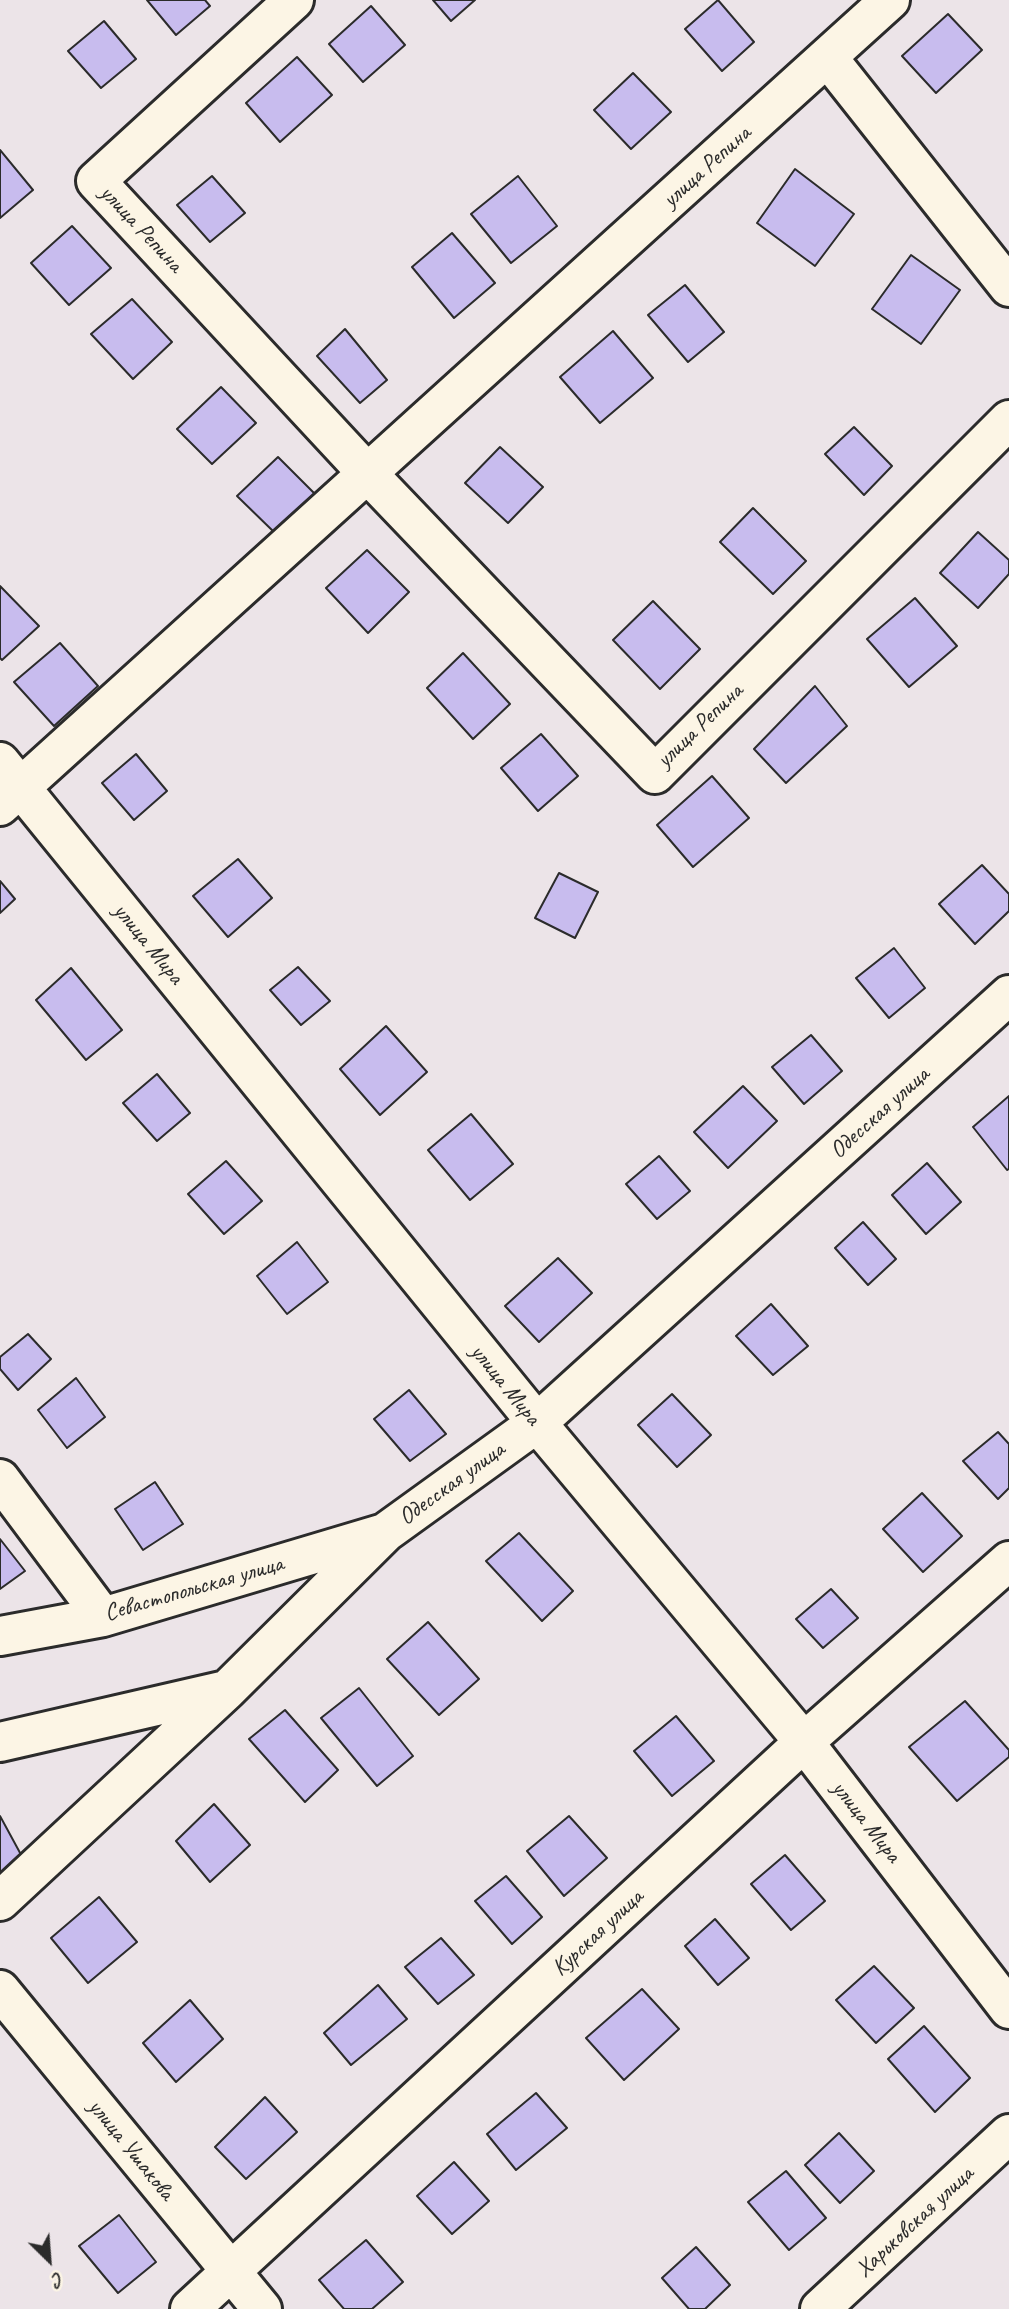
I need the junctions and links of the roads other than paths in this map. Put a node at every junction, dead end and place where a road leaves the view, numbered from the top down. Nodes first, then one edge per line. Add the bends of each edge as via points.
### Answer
1 (294, 0) edge
2 (890, 0) edge
3 (828, 58) junction
4 (1009, 287) edge
5 (1009, 420) edge
6 (368, 474) junction
7 (7, 786) edge
8 (1009, 995) edge
9 (537, 1423) junction
10 (0, 1479) edge
11 (386, 1532) junction
12 (1009, 1561) edge
13 (103, 1618) junction
14 (0, 1636) edge
15 (226, 1690) junction
16 (0, 1742) edge
17 (804, 1742) junction
18 (0, 1901) edge
19 (0, 1990) edge
20 (1009, 2009) edge
21 (1009, 2134) edge
22 (232, 2274) junction
23 (190, 2309) edge
24 (262, 2309) edge
25 (820, 2309) edge

1 - 6 street, улица Репина via 96,181
2 - 3 street, улица Репина
3 - 4 street
3 - 6 street, улица Репина
5 - 6 street, улица Репина via 655,774
6 - 7 street, улица Репина
7 - 9 street, улица Мира
8 - 9 street, Одесская улица
9 - 11 street, Одесская улица
9 - 17 street, улица Мира
10 - 13 street
11 - 13 street, Севастопольская улица
11 - 15 street, Одесская улица
12 - 17 street, Курская улица
13 - 14 street, Севастопольская улица
15 - 16 street
15 - 18 street, Одесская улица
17 - 20 street, улица Мира
17 - 22 street, Курская улица
19 - 22 street, улица Ушакова
21 - 25 street, Харьковская улица
22 - 23 street, Курская улица
22 - 24 street, улица Ушакова

